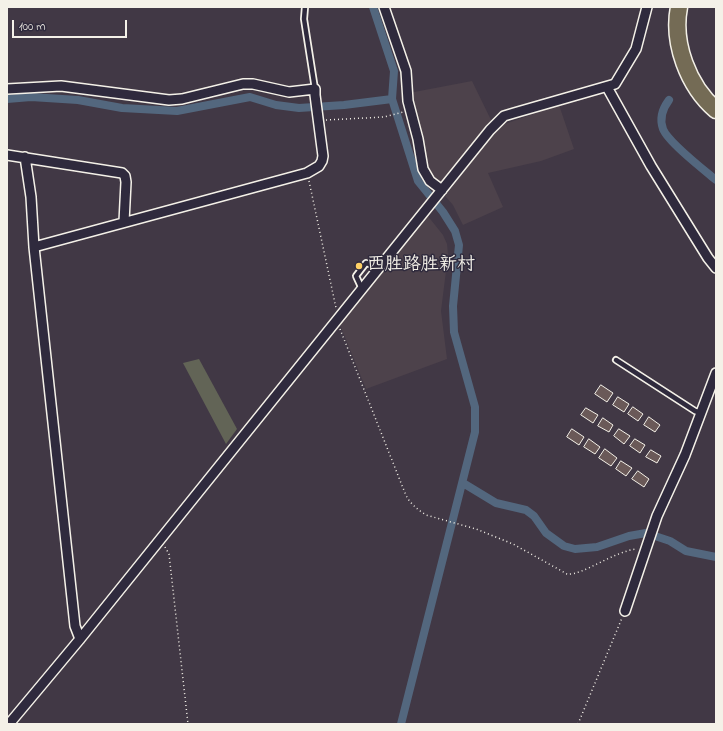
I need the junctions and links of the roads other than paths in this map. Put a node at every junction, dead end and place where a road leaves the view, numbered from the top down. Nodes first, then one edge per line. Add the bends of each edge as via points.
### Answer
1 (305, 7) edge
2 (384, 7) edge
3 (647, 7) edge
4 (679, 7) edge
5 (686, 7) edge
6 (687, 60) junction
7 (607, 87) junction
8 (7, 89) edge
9 (315, 92) junction
10 (708, 96) edge
11 (716, 110) edge
12 (7, 155) edge
13 (25, 157) junction
14 (440, 192) junction
15 (124, 222) junction
16 (34, 248) junction
17 (380, 267) junction
18 (716, 268) edge
19 (362, 290) junction
20 (616, 360) dead end
21 (716, 373) edge
22 (701, 413) junction
23 (625, 611) road end
24 (80, 639) junction
25 (9, 724) edge

1 - 9 lane via 305,26
2 - 14 street via 406,71 408,101 423,169
3 - 7 street via 636,49 615,84
4 - 6 highway via 680,49
5 - 6 highway via 684,30
6 - 10 highway
7 - 14 street via 504,116
7 - 18 street via 651,166
8 - 9 street via 61,86 169,100 189,98 243,84 289,92
9 - 15 street via 322,162 319,166 307,173
10 - 11 highway
12 - 13 street
13 - 15 street via 122,172 126,182
13 - 16 street via 31,197
14 - 17 street
15 - 16 street
16 - 24 street via 75,626
17 - 19 street
17 - 19 lane via 366,263 356,276
19 - 24 street
20 - 22 lane
21 - 22 street
22 - 23 street via 654,523
24 - 25 street

